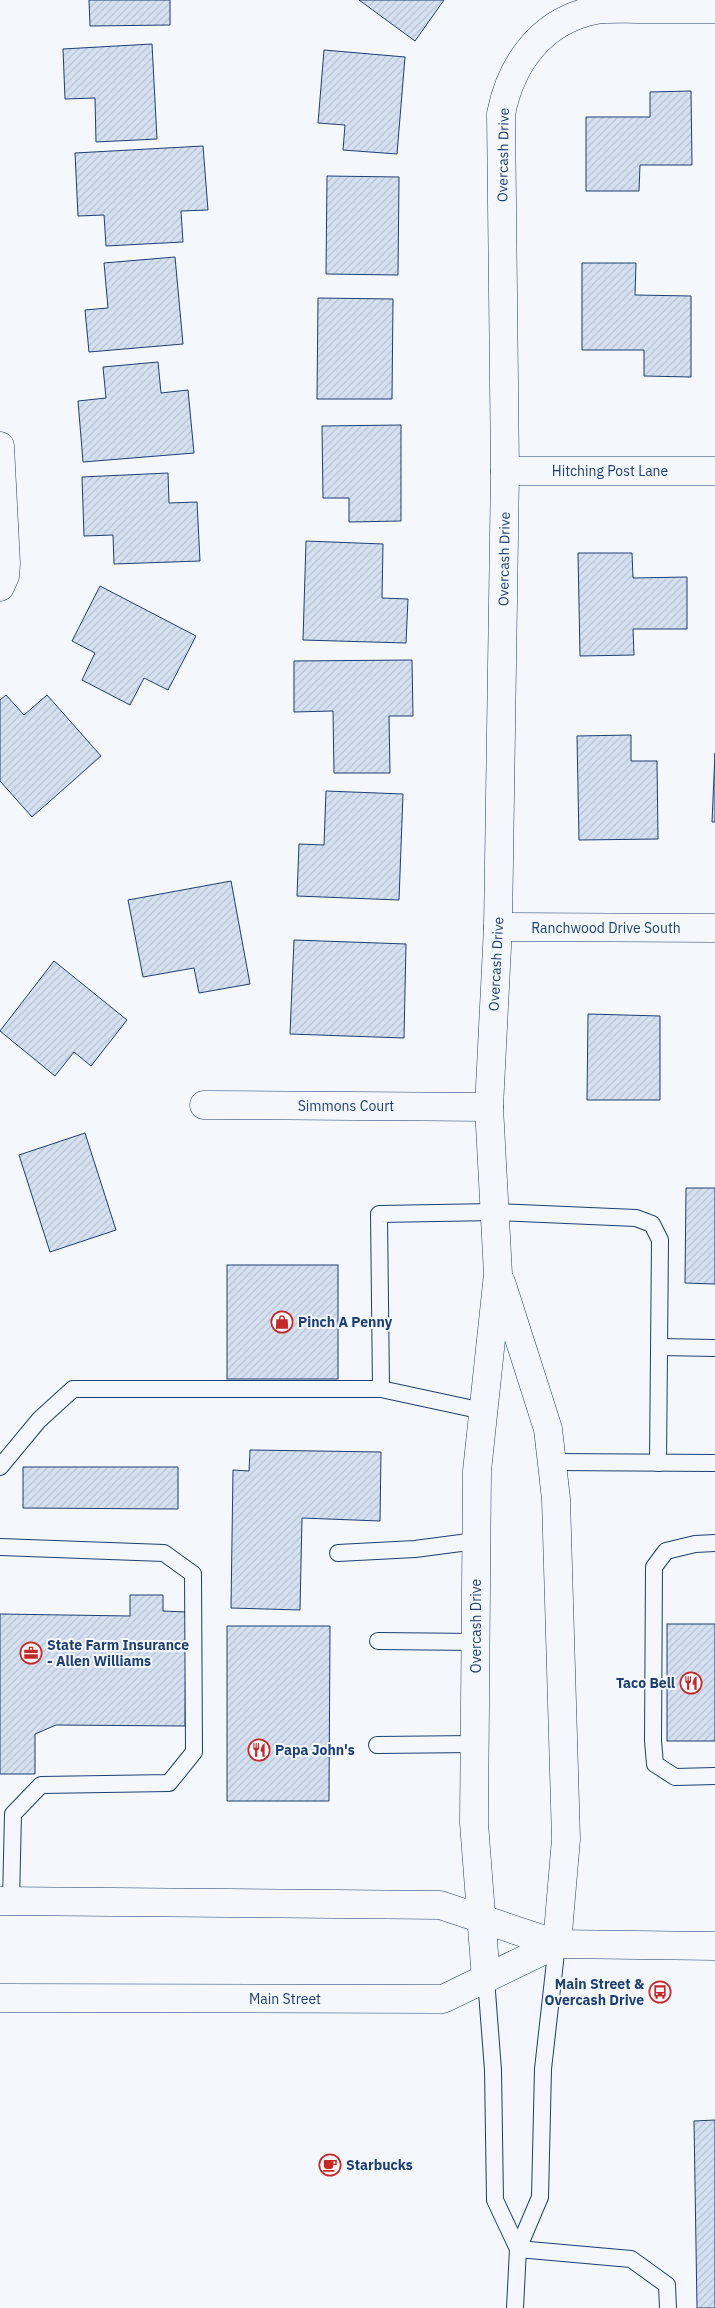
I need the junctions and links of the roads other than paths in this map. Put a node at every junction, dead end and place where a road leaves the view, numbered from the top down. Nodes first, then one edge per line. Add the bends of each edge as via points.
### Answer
1 (715, 9) edge
2 (0, 446) edge
3 (505, 471) junction
4 (715, 471) edge
5 (0, 587) edge
6 (498, 927) junction
7 (715, 928) edge
8 (204, 1106) dead end
9 (489, 1107) junction
10 (494, 1212) junction
11 (498, 1274) junction
12 (660, 1347) junction
13 (715, 1348) edge
14 (381, 1389) junction
15 (483, 1412) junction
16 (551, 1462) junction
17 (658, 1463) junction
18 (715, 1463) edge
19 (0, 1467) edge
20 (476, 1541) junction
21 (715, 1543) edge
22 (0, 1547) edge
23 (338, 1553) dead end
24 (378, 1641) dead end
25 (476, 1642) junction
26 (475, 1744) junction
27 (377, 1745) dead end
28 (715, 1776) edge
29 (6, 1811) edge
30 (4, 1905) edge
31 (481, 1919) junction
32 (557, 1944) junction
33 (715, 1946) edge
34 (486, 1979) junction
35 (0, 1998) edge
36 (518, 2249) junction
37 (515, 2308) edge
38 (668, 2308) edge

1 - 3 street, Overcash Drive via 618,9 580,15 543,35 530,48 510,79 501,114
2 - 5 street via 6,564
3 - 4 street, Hitching Post Lane
3 - 6 street, Overcash Drive
6 - 7 street, Ranchwood Drive South
6 - 9 street, Overcash Drive
8 - 9 street, Simmons Court
9 - 10 street, Overcash Drive
10 - 11 street, Overcash Drive
10 - 12 lane via 636,1218 652,1224 660,1240
10 - 14 lane via 379,1214
11 - 15 street, Overcash Drive
11 - 16 street, Overcash Drive via 548,1429
12 - 13 lane
12 - 17 lane
14 - 15 lane
14 - 19 lane via 73,1389 38,1420
15 - 20 street, Overcash Drive via 477,1471
16 - 17 lane
16 - 32 street, Overcash Drive via 556,1500 566,1839
17 - 18 lane
20 - 23 lane via 415,1549
20 - 25 street, Overcash Drive
21 - 28 lane via 666,1551 654,1567 653,1742 655,1764 675,1777
22 - 29 lane via 164,1553 193,1574 194,1752 169,1783 41,1784
24 - 25 lane
25 - 26 street, Overcash Drive
26 - 27 lane
26 - 31 street, Overcash Drive via 474,1824
29 - 30 lane
30 - 31 street, Main Street via 440,1905
31 - 32 street, Main Street
31 - 34 street, Overcash Drive
32 - 33 street, Main Street
32 - 34 street, Main Street
32 - 36 lane via 543,2069 540,2197
34 - 35 street, Main Street via 443,1999
34 - 36 lane via 494,2070 495,2200
36 - 37 lane
36 - 38 lane via 631,2260 667,2285

